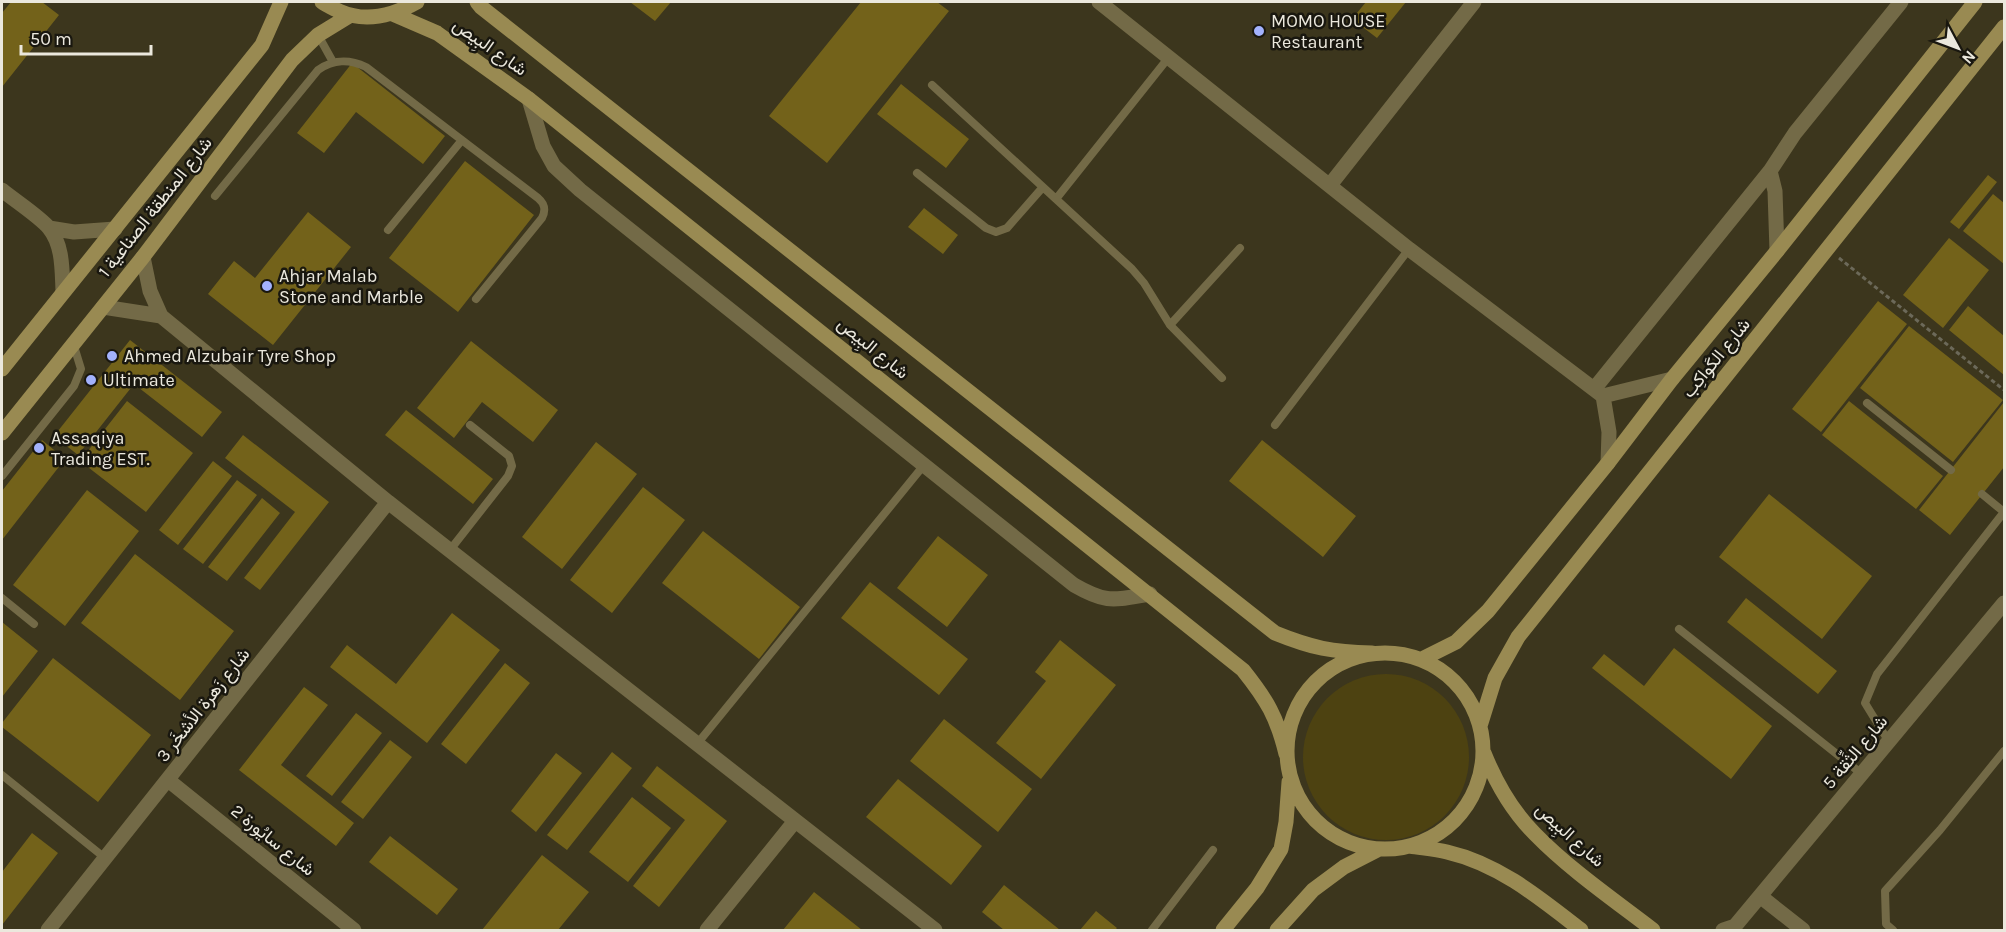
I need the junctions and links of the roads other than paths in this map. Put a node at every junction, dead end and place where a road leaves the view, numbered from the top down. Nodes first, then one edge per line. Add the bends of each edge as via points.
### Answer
1 (280, 2) edge
2 (322, 2) edge
3 (417, 2) edge
4 (477, 2) edge
5 (1099, 2) edge
6 (1474, 2) edge
7 (1900, 2) edge
8 (1975, 2) edge
9 (393, 14) junction
10 (349, 16) junction
11 (2004, 27) edge
12 (318, 34) junction
13 (1169, 57) junction
14 (333, 62) junction
15 (932, 85) dead end
16 (529, 99) junction
17 (462, 140) junction
18 (1770, 171) junction
19 (917, 172) dead end
20 (1330, 185) junction
21 (1043, 187) junction
22 (2, 190) edge
23 (215, 196) dead end
24 (1056, 199) junction
25 (49, 228) junction
26 (115, 229) junction
27 (388, 231) dead end
28 (1240, 248) dead end
29 (1409, 249) junction
30 (1777, 251) junction
31 (143, 257) junction
32 (63, 291) junction
33 (476, 299) dead end
34 (103, 307) junction
35 (161, 316) junction
36 (1170, 325) junction
37 (73, 344) junction
38 (7, 356) edge
39 (2, 369) edge
40 (1222, 378) dead end
41 (1672, 379) junction
42 (1599, 393) junction
43 (1867, 404) dead end
44 (470, 424) dead end
45 (1275, 424) dead end
46 (2, 434) edge
47 (1608, 463) junction
48 (924, 465) junction
49 (1951, 470) dead end
50 (2, 476) edge
51 (1982, 494) dead end
52 (388, 502) junction
53 (2004, 512) edge
54 (450, 550) junction
55 (1150, 594) junction
56 (2, 598) edge
57 (2004, 603) edge
58 (34, 624) dead end
59 (1679, 629) dead end
60 (1372, 653) junction
61 (1422, 659) junction
62 (1480, 726) junction
63 (1889, 742) junction
64 (697, 744) junction
65 (1483, 751) junction
66 (2004, 751) edge
67 (1286, 754) junction
68 (1862, 774) junction
69 (2, 775) edge
70 (1289, 776) junction
71 (168, 780) junction
72 (795, 821) junction
73 (1410, 846) junction
74 (1379, 849) junction
75 (1213, 850) dead end
76 (105, 858) junction
77 (1760, 896) junction
78 (1731, 929) edge
79 (48, 930) edge
80 (354, 930) edge
81 (707, 930) edge
82 (935, 930) edge
83 (1152, 930) edge
84 (1223, 930) edge
85 (1277, 930) edge
86 (1581, 930) edge
87 (1653, 930) edge
88 (1803, 930) edge
89 (1893, 930) edge

1 - 26 street, شارع المنطقة الصناعية 1 via 262,45
2 - 10 street
3 - 9 street
4 - 60 street, شارع البِيص via 1275,633 1338,652
5 - 13 street
6 - 20 street
7 - 18 street via 1795,133
8 - 30 street, شارع الكَواكِب
9 - 10 street
9 - 16 street, شارع البِيص via 436,33
10 - 12 street, شارع المنطقة الصناعية 1
11 - 62 street, شارع الكَواكِب via 1518,637 1495,678
12 - 14 lane
12 - 31 street, شارع المنطقة الصناعية 1 via 292,60
13 - 20 street
13 - 24 lane
14 - 17 lane via 356,62 366,67
14 - 23 lane via 312,77
15 - 21 lane
16 - 48 street via 543,146 554,166
16 - 55 street, شارع البِيص
17 - 27 lane
17 - 33 lane via 538,198 545,209 542,218
18 - 30 street via 1775,191
18 - 42 street
19 - 21 lane via 996,232 1007,228
20 - 29 street
21 - 24 lane
22 - 25 street
24 - 36 lane via 1144,283
25 - 26 street via 74,232
25 - 32 street via 58,248
26 - 32 street, شارع المنطقة الصناعية 1
28 - 36 lane
29 - 42 street
29 - 45 lane
30 - 41 street, شارع الكَواكِب
31 - 34 street, شارع المنطقة الصناعية 1
31 - 35 street via 150,291
32 - 38 street, شارع المنطقة الصناعية 1
34 - 35 street
34 - 37 street, شارع المنطقة الصناعية 1
35 - 52 street
36 - 40 lane
37 - 46 street, شارع المنطقة الصناعية 1
37 - 50 lane via 81,369 74,386
38 - 39 street, شارع المنطقة الصناعية 1
41 - 42 street via 1623,393
41 - 47 street, شارع الكَواكِب
42 - 47 street via 1609,432
43 - 49 lane
44 - 54 lane via 509,456 512,466
47 - 61 street, شارع الكَواكِب via 1488,611 1456,642
48 - 55 street via 1074,585 1108,600
48 - 64 lane
51 - 53 lane
52 - 54 street
52 - 71 street, شارع زَهرة الأشخَر 3
53 - 63 lane via 1877,674 1865,703
54 - 64 street
55 - 67 street, شارع البِيص via 1244,670 1265,697
56 - 58 lane
57 - 63 street, شارع الثِّقة 5
59 - 68 lane
60 - 61 street
60 - 67 street via 1344,661 1313,684 1289,725
61 - 62 street via 1459,685
62 - 65 street
63 - 68 street, شارع الثِّقة 5
64 - 72 street
65 - 73 street via 1480,776 1470,800 1434,836
65 - 87 street, شارع البِيص via 1504,795 1534,834
66 - 89 lane via 1885,891 1886,924
67 - 70 street
68 - 77 street, شارع الثِّقة 5
69 - 76 lane
70 - 74 street via 1298,799 1332,835 1355,845
70 - 84 street via 1281,849 1257,888
71 - 76 street, شارع زَهرة الأشخَر 3
71 - 80 street, شارع سايُورة 2
72 - 81 street
72 - 82 street
73 - 74 street
73 - 86 street via 1447,852 1483,864 1517,882
74 - 85 street via 1344,867 1313,890
75 - 83 lane
76 - 79 street, شارع زَهرة الأشخَر 3
77 - 78 street, شارع الثِّقة 5
77 - 88 street

